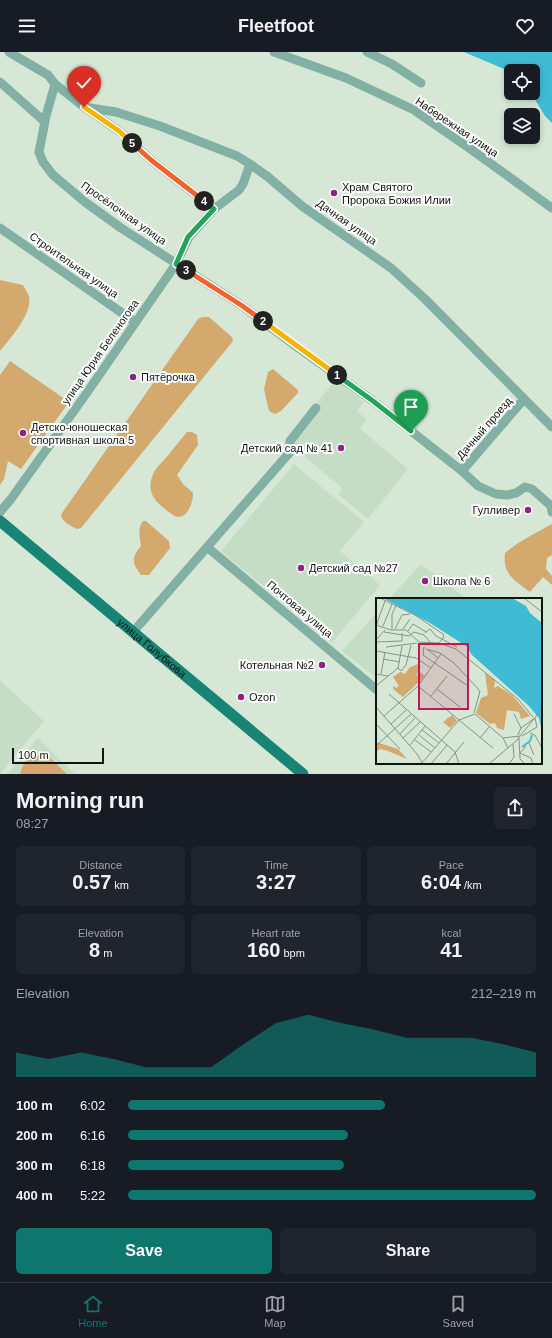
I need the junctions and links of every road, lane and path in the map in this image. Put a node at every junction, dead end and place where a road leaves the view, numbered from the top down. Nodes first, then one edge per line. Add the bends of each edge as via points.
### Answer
1 (9, 52) edge
2 (274, 52) edge
3 (367, 52) edge
4 (0, 82) edge
5 (421, 82) dead end
6 (55, 84) junction
7 (84, 107) junction
8 (45, 122) junction
9 (250, 164) junction
10 (552, 208) edge
11 (214, 209) junction
12 (0, 228) edge
13 (176, 264) junction
14 (135, 322) junction
15 (524, 399) junction
16 (316, 408) dead end
17 (552, 427) edge
18 (462, 471) junction
19 (0, 512) edge
20 (552, 512) edge
21 (0, 521) edge
22 (207, 547) junction
23 (133, 632) junction
24 (376, 689) edge
25 (303, 774) edge

1 - 6 street via 48,75
2 - 10 street, Набережная улица via 346,78 414,110
3 - 5 street
4 - 8 street
6 - 7 street
6 - 8 street, Просёлочная улица
7 - 9 street, Дачная улица via 116,112 160,126 237,156
7 - 11 street via 119,131 151,160
8 - 13 street, Просёлочная улица via 39,152 53,175 85,202
9 - 11 street, улица Юрия Беленогова via 239,190
9 - 15 street, Дачная улица via 302,206 391,268
11 - 13 street, улица Юрия Беленогова via 188,237
12 - 14 street, Строительная улица
13 - 14 street, улица Юрия Беленогова
13 - 18 street, Просёлочная улица via 241,305 373,401
14 - 19 street, улица Юрия Беленогова
15 - 17 street, Дачная улица
15 - 18 street, Дачный проезд
16 - 22 street via 290,441 290,452
18 - 20 street, Просёлочная улица via 478,486 496,494 507,496 525,488 532,489 551,506
21 - 23 main road, улица Голубкова
22 - 23 street
22 - 24 street, Почтовая улица
23 - 25 main road, улица Голубкова

